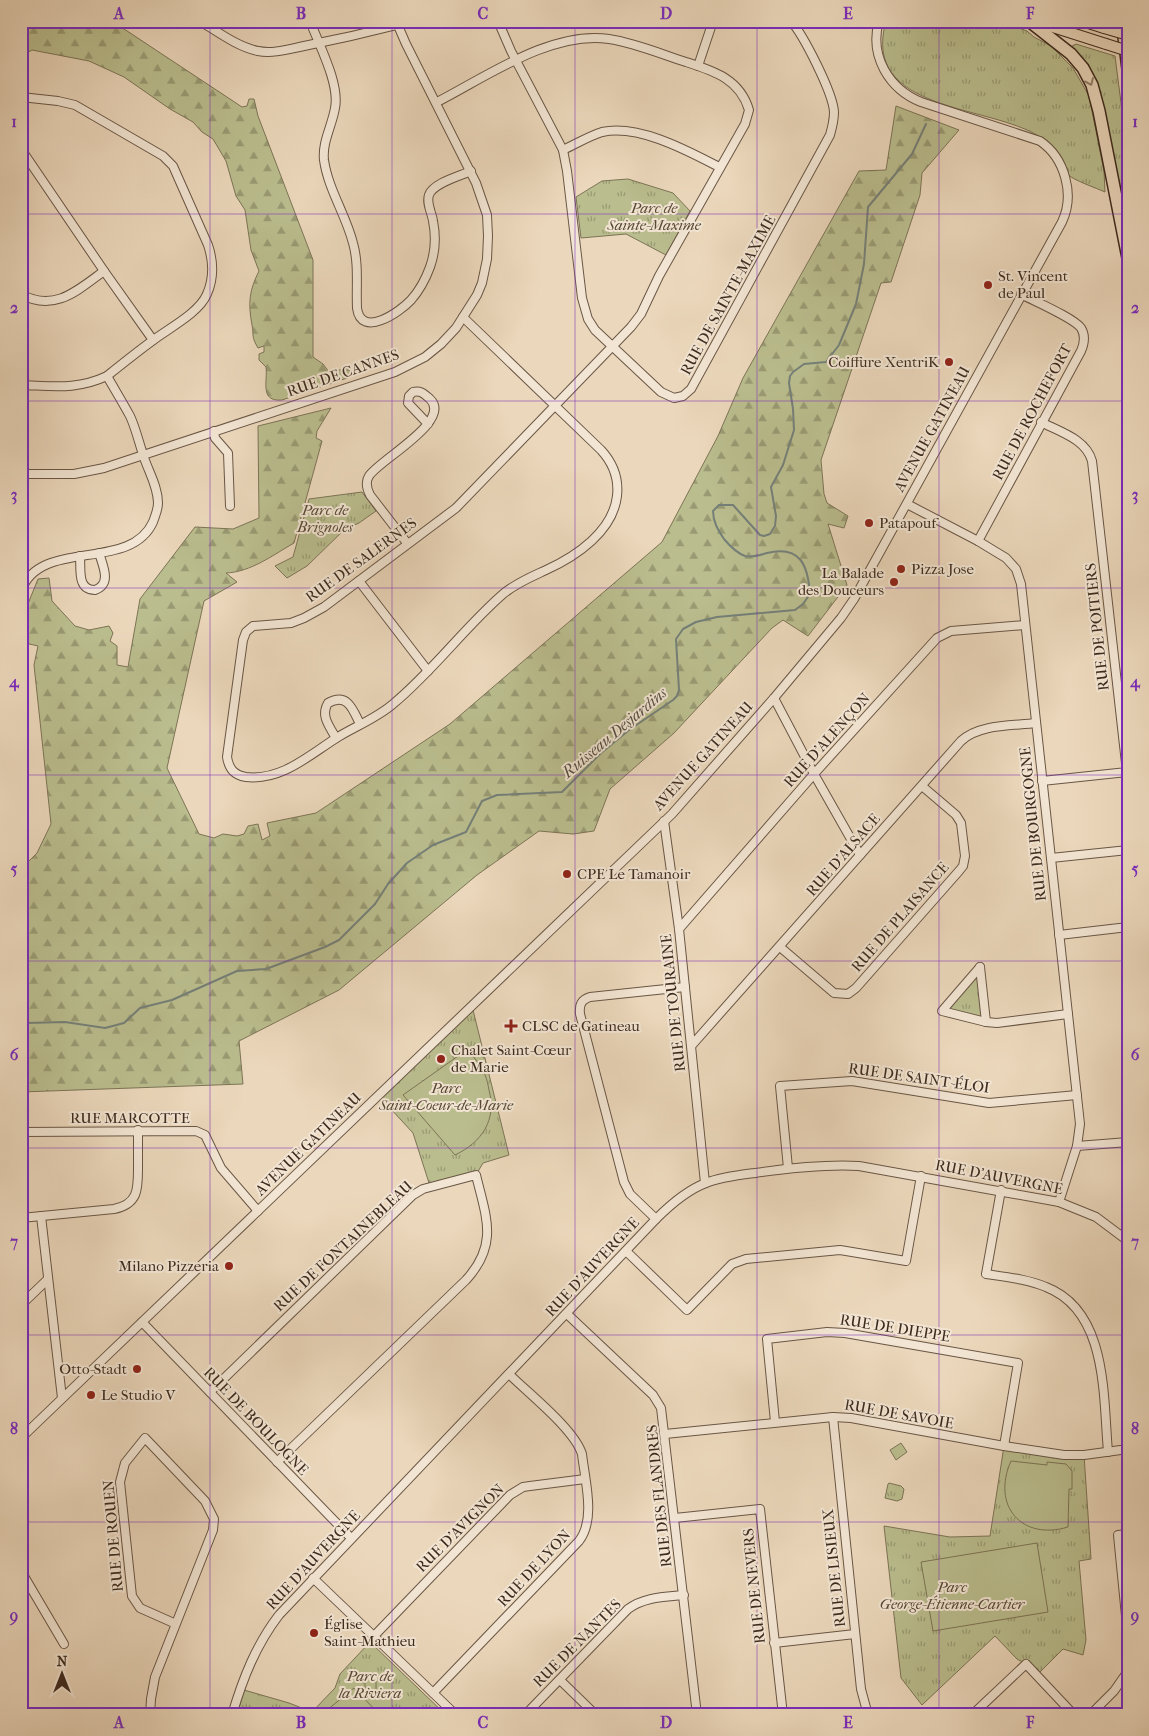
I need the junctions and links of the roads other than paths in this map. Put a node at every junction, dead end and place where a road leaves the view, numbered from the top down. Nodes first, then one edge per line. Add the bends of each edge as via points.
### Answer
1 (200, 21) edge
2 (310, 21) edge
3 (498, 21) edge
4 (713, 21) edge
5 (791, 21) edge
6 (879, 21) edge
7 (1029, 21) edge
8 (1034, 21) edge
9 (1082, 21) edge
10 (1122, 21) edge
11 (397, 23) edge
12 (1128, 35) edge
13 (318, 44) junction
14 (1128, 51) edge
15 (516, 60) junction
16 (698, 66) junction
17 (1128, 69) edge
18 (21, 97) edge
19 (437, 102) junction
20 (21, 149) edge
21 (563, 150) junction
22 (719, 167) junction
23 (471, 171) junction
24 (1128, 258) edge
25 (104, 271) junction
26 (21, 294) edge
27 (1021, 294) junction
28 (463, 318) junction
29 (153, 340) junction
30 (612, 346) junction
31 (107, 376) junction
32 (21, 385) edge
33 (554, 406) junction
34 (1041, 422) junction
35 (428, 424) dead end
36 (214, 431) junction
37 (143, 454) junction
38 (21, 474) edge
39 (907, 504) junction
40 (230, 506) dead end
41 (978, 541) junction
42 (407, 543) junction
43 (99, 553) junction
44 (80, 556) junction
45 (359, 581) junction
46 (21, 591) edge
47 (1025, 625) junction
48 (428, 671) junction
49 (774, 698) junction
50 (1036, 723) junction
51 (360, 724) junction
52 (336, 738) junction
53 (814, 774) junction
54 (1042, 781) junction
55 (922, 786) junction
56 (664, 821) junction
57 (1128, 850) edge
58 (860, 856) junction
59 (1051, 858) junction
60 (1128, 927) edge
61 (679, 929) junction
62 (1059, 935) junction
63 (780, 947) junction
64 (685, 987) junction
65 (1068, 1014) junction
66 (986, 1022) junction
67 (692, 1045) junction
68 (1077, 1096) junction
69 (138, 1130) junction
70 (21, 1132) edge
71 (1128, 1142) edge
72 (1077, 1146) junction
73 (788, 1168) junction
74 (921, 1176) junction
75 (705, 1183) junction
76 (1001, 1190) junction
77 (1059, 1202) junction
78 (258, 1211) junction
79 (41, 1216) junction
80 (21, 1218) edge
81 (656, 1219) junction
82 (1128, 1241) edge
83 (626, 1251) junction
84 (48, 1280) junction
85 (21, 1305) edge
86 (567, 1314) junction
87 (142, 1322) junction
88 (509, 1374) junction
89 (210, 1392) junction
90 (62, 1398) junction
91 (832, 1417) junction
92 (775, 1422) junction
93 (666, 1434) junction
94 (21, 1438) edge
95 (1004, 1446) junction
96 (1128, 1449) edge
97 (1108, 1452) junction
98 (277, 1462) junction
99 (585, 1480) junction
100 (675, 1518) junction
101 (1128, 1534) edge
102 (351, 1538) junction
103 (21, 1570) edge
104 (313, 1578) junction
105 (684, 1595) junction
106 (176, 1624) junction
107 (855, 1634) junction
108 (374, 1636) junction
109 (1128, 1636) edge
110 (774, 1643) junction
111 (64, 1644) dead end
112 (1128, 1671) edge
113 (560, 1680) junction
114 (433, 1693) junction
115 (150, 1715) edge
116 (232, 1715) edge
117 (456, 1715) edge
118 (525, 1715) edge
119 (596, 1715) edge
120 (697, 1715) edge
121 (782, 1715) edge
122 (868, 1715) edge
123 (972, 1715) edge
124 (1074, 1715) edge
125 (1090, 1715) edge

1 - 13 street via 258,51 282,51
2 - 13 street
3 - 15 street, RUE DE SAINTE-MAXIME
4 - 16 street
5 - 30 street, RUE DE SAINTE-MAXIME via 831,98 834,112 826,144 687,393 679,398 665,395
6 - 27 street, AVENUE GATINEAU via 877,39 881,64 888,78 902,92 926,104 1040,141 1050,148 1057,160 1068,190 1066,213
7 -> 24 highway via 1071,54 1092,85
8 - 14 main road, bridge
9 - 12 main road, bridge
10 - 17 highway
11 - 13 street
11 - 19 street, RUE DE CANNES
13 - 23 street via 336,96 324,145 324,159 353,242 357,308 361,318 373,323 382,320 406,305 416,293 430,267 434,247 429,194 436,186
15 - 16 street via 555,44 593,38 621,42
15 - 19 street
15 - 21 street, RUE DE SAINTE-MAXIME
16 - 22 street via 733,82 748,110 745,124
18 - 29 street via 58,101 81,108 164,156 173,166 208,245 212,258 211,277 208,292 198,306
19 - 23 street, RUE DE CANNES
20 - 25 street
21 - 22 street via 597,134 630,131 677,146
21 - 30 street, RUE DE SAINTE-MAXIME via 584,306 591,324
22 - 30 street via 641,314
23 - 28 street, RUE DE CANNES via 487,215 488,248 482,283
25 - 26 street via 74,293 58,300 35,300
25 - 29 street
27 - 34 street, RUE DE ROCHEFORT via 1074,322 1084,336 1083,346
27 - 39 street, AVENUE GATINEAU
28 - 33 street, RUE DE SALERNES
28 - 36 street, RUE DE CANNES via 450,336 425,357 405,368
29 - 31 street
30 - 33 street
31 - 32 street via 79,386
31 - 37 street via 130,417
33 - 42 street, RUE DE SALERNES via 456,508
33 - 48 street, RUE DE SALERNES via 601,450 613,467 618,491 612,516 582,548 503,594
34 - 41 street, RUE DE ROCHEFORT
34 - 54 street, RUE DE POITIERS via 1080,442 1088,450 1092,462 1127,772
35 - 42 street via 372,472 367,480 367,490
36 - 37 street, RUE DE CANNES
36 - 40 street via 215,438 228,453
37 - 38 street, RUE DE CANNES via 91,472
37 - 43 street via 157,497 153,522 143,536 130,545
39 - 41 street, RUE DE BOURGOGNE
39 - 49 street, AVENUE GATINEAU via 848,608
41 - 47 street, RUE DE BOURGOGNE via 1006,558 1016,569 1021,584
42 - 45 street, RUE DE SALERNES
43 - 44 street
43 - 44 street via 105,581 95,590 82,584
44 - 46 street via 42,567 26,581
45 - 48 street
45 - 52 street, RUE DE SALERNES via 304,618 291,623 258,625 246,632 228,762 231,770 239,775 251,777 280,773
47 - 50 street, RUE DE BOURGOGNE
47 - 53 street, RUE D'ALENÇON via 951,631 936,638
48 - 51 street, RUE DE SALERNES via 391,706
49 - 53 street
49 - 56 street, AVENUE GATINEAU
50 - 54 street, RUE DE BOURGOGNE
50 - 55 street, RUE D'ALSACE via 972,733
51 - 52 street, RUE DE SALERNES
51 - 52 street via 348,702 338,699 328,703 325,716
53 - 58 street
53 - 61 street, RUE D'ALENÇON
54 - 59 street, RUE DE BOURGOGNE
55 - 58 street, RUE D'ALSACE
55 - 63 street, RUE DE PLAISANCE via 959,819 965,861 856,988 848,994 834,993
56 - 61 street, RUE DE TOURAINE
56 - 78 street, AVENUE GATINEAU
57 - 59 street
58 - 63 street, RUE D'ALSACE
59 - 62 street, RUE DE BOURGOGNE
60 - 62 street
61 - 64 street, RUE DE TOURAINE
62 - 65 street, RUE DE BOURGOGNE
63 - 67 street, RUE D'ALSACE
64 - 67 street, RUE DE TOURAINE
64 - 81 street via 590,997 580,1005 624,1182 634,1198
65 - 66 street
65 - 68 street, RUE DE BOURGOGNE
66 - 66 street via 942,1012 980,967 985,1013
67 - 75 street, RUE DE TOURAINE
68 - 72 street, RUE DE BOURGOGNE via 1080,1124
68 - 73 street, RUE DE SAINT-ÉLOI via 989,1103 852,1081 780,1086
69 - 70 street, RUE MARCOTTE
69 - 78 street, RUE MARCOTTE via 196,1131 205,1136 221,1168
69 - 79 street via 138,1187 133,1199 114,1209
71 - 72 street
72 - 77 street, RUE DE BOURGOGNE
73 - 74 street, RUE D'AUVERGNE via 859,1166
73 - 75 street, RUE D'AUVERGNE
74 - 76 street, RUE D'AUVERGNE
74 - 83 street via 906,1260 840,1250 746,1260 732,1264 687,1310
75 - 81 street, RUE D'AUVERGNE via 683,1196
76 - 77 street, RUE D'AUVERGNE
76 - 97 street via 986,1274 1047,1287 1084,1318 1093,1335 1098,1358
77 - 82 street, RUE D'AUVERGNE via 1096,1217
78 - 87 street, AVENUE GATINEAU
79 - 80 street
79 - 84 street
81 - 83 street, RUE D'AUVERGNE
83 - 86 street, RUE D'AUVERGNE
84 - 85 street
84 - 90 street
86 - 88 street, RUE D'AUVERGNE
86 - 93 street, RUE DES FLANDRES via 658,1401 664,1415
87 - 89 street, RUE DE BOULOGNE
87 - 90 street, AVENUE GATINEAU
88 - 99 street, RUE DE LYON via 577,1442
88 - 102 street, RUE D'AUVERGNE
89 - 98 street, RUE DE BOULOGNE
89 - 98 street, RUE DE FONTAINEBLEAU via 413,1195 423,1189 476,1175 488,1226 485,1251 479,1265
90 - 94 street, AVENUE GATINEAU
91 - 92 street, RUE DE SAVOIE
91 - 95 street, RUE DE SAVOIE
91 - 107 street, RUE DE LISIEUX
92 - 93 street, RUE DE SAVOIE
92 - 95 street, RUE DE DIEPPE via 767,1339 845,1332 1018,1363
93 - 100 street, RUE DES FLANDRES
95 - 97 street, RUE DE SAVOIE via 1064,1455
96 - 97 street, RUE DE SAVOIE
98 - 102 street, RUE DE BOULOGNE
99 - 108 street, RUE D'AVIGNON via 523,1487 510,1495
99 - 114 street, RUE DE LYON via 589,1514 584,1535
100 - 105 street, RUE DES FLANDRES
100 - 110 street, RUE DE NEVERS via 760,1509
101 - 109 street via 1118,1535
102 - 104 street, RUE D'AUVERGNE
103 - 111 street
104 - 108 street
104 - 116 street, RUE D'AUVERGNE via 264,1636 244,1677
105 - 113 street, RUE DE NANTES via 649,1599 634,1605
105 - 120 street, RUE DES FLANDRES
106 - 106 street, RUE DE ROUEN via 211,1538 214,1519 205,1501 145,1438 125,1463 120,1482 132,1596 140,1608
106 - 115 street, RUE DE ROUEN via 155,1677
107 - 110 street
107 - 122 street, RUE DE LISIEUX via 861,1689
108 - 114 street
110 - 121 street, RUE DE NEVERS
112 - 125 street
113 - 118 street, RUE DE NANTES
113 - 119 street
114 - 117 street
123 - 124 street via 1026,1664

